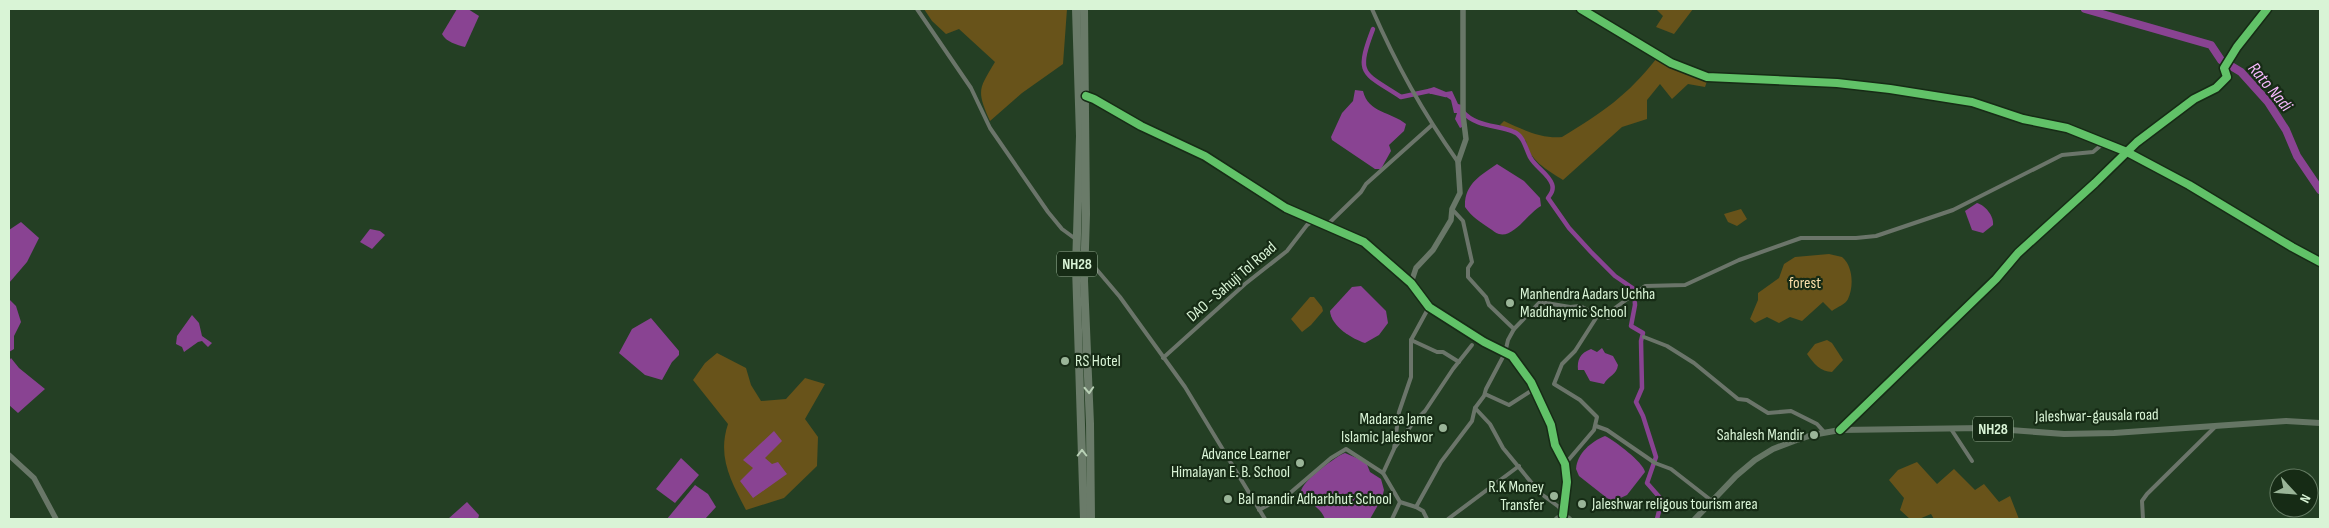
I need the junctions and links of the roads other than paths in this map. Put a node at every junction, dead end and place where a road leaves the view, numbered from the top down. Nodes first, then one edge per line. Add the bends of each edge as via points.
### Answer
1 (917, 9) edge
2 (1076, 9) edge
3 (1084, 9) edge
4 (1372, 9) edge
5 (1463, 9) edge
6 (1582, 9) edge
7 (2267, 9) edge
8 (1082, 60) junction
9 (1086, 96) junction
10 (1432, 125) junction
11 (2105, 142) junction
12 (2127, 152) junction
13 (1458, 162) junction
14 (1452, 209) junction
15 (1313, 221) junction
16 (1326, 226) junction
17 (1078, 240) junction
18 (1083, 261) junction
19 (2320, 262) edge
20 (1411, 283) junction
21 (1429, 307) junction
22 (1608, 318) dead end
23 (1514, 329) junction
24 (1644, 337) dead end
25 (1411, 340) junction
26 (1472, 346) dead end
27 (1505, 354) junction
28 (1163, 358) junction
29 (1459, 362) junction
30 (1534, 389) junction
31 (1485, 394) junction
32 (1475, 408) junction
33 (2320, 423) edge
34 (1596, 426) junction
35 (2215, 427) junction
36 (1951, 429) junction
37 (1840, 430) junction
38 (1825, 433) junction
39 (1394, 449) junction
40 (9, 455) edge
41 (1972, 461) dead end
42 (1565, 464) junction
43 (1519, 466) junction
44 (1383, 473) junction
45 (1712, 501) junction
46 (1400, 502) junction
47 (1416, 507) junction
48 (1259, 510) junction
49 (1560, 517) edge
50 (56, 519) edge
51 (1084, 519) edge
52 (1091, 519) edge
53 (1265, 519) edge
54 (1392, 519) edge
55 (1427, 519) edge
56 (1448, 519) edge
57 (1569, 519) edge
58 (1695, 519) edge
59 (2143, 519) edge

1 - 17 street via 971,88 990,128 1037,196 1062,228
2 - 8 highway, NH28
3 - 8 highway, NH28
4 - 10 street via 1398,67
5 - 13 street via 1466,139
6 - 11 street via 1671,64 1707,77 1890,88 1972,102
7 - 12 street via 2232,55 2224,68 2227,76 2216,88 2189,103
8 - 9 highway, NH28
8 - 17 highway, NH28
9 - 15 street via 1205,156 1268,198
9 - 18 highway, NH28
10 - 13 street
10 - 16 street via 1366,184
11 - 12 street
11 - 22 street via 2093,152 2062,155 1953,210 1876,236 1801,238 1680,286 1645,286 1615,308
12 - 19 street
12 - 37 street via 2018,253 1996,279
13 - 14 street via 1460,193
14 - 20 street via 1451,220 1416,268
14 - 23 street via 1459,214 1466,228 1472,262 1468,277 1489,305
15 - 16 street
15 - 28 street, DAO - Sahuji Tol Road via 1287,251 1244,284
16 - 20 street via 1364,242
17 - 18 highway, NH28
18 - 28 street via 1120,297
51 -> 18 highway, NH28
18 -> 52 highway, NH28
20 - 21 street
21 - 25 street
21 - 27 street
23 - 27 street
23 - 34 street via 1540,302 1580,306 1598,315 1575,351 1562,364 1554,384 1580,400 1597,417
24 - 38 street via 1667,346 1694,363 1738,400 1747,400 1763,412 1791,411 1817,424
25 - 29 street
25 - 39 street via 1411,377 1399,412
26 - 29 street
27 - 30 street via 1519,364
27 - 31 street
28 - 48 street via 1185,387
29 - 39 street
30 - 31 street via 1509,405
30 - 42 street
31 - 32 street
32 - 43 street
32 - 47 street via 1472,421 1440,462
33 - 35 main road, Jaleshwar-gausala road / NH28 via 2286,421
34 - 42 street
34 - 45 street via 1607,430 1654,463 1671,469
35 - 36 main road, Jaleshwar-gausala road / NH28 via 2064,434
35 - 59 street via 2148,494 2142,502
36 - 37 main road, Jaleshwar-gausala road / NH28
36 - 41 street
37 - 38 main road, Jaleshwar-gausala road / NH28
38 - 45 main road, Jaleshwar-gausala road / NH28 via 1780,446 1755,460
39 - 44 street
40 - 50 street via 34,478
42 - 49 street via 1567,482
43 - 49 street via 1540,493 1559,507
43 - 56 street
44 - 46 street
44 - 48 street via 1346,449 1290,493
45 - 58 main road, Jaleshwar-gausala road / NH28
46 - 47 street
46 - 54 street
47 - 55 street
48 - 53 street
49 - 57 main road

